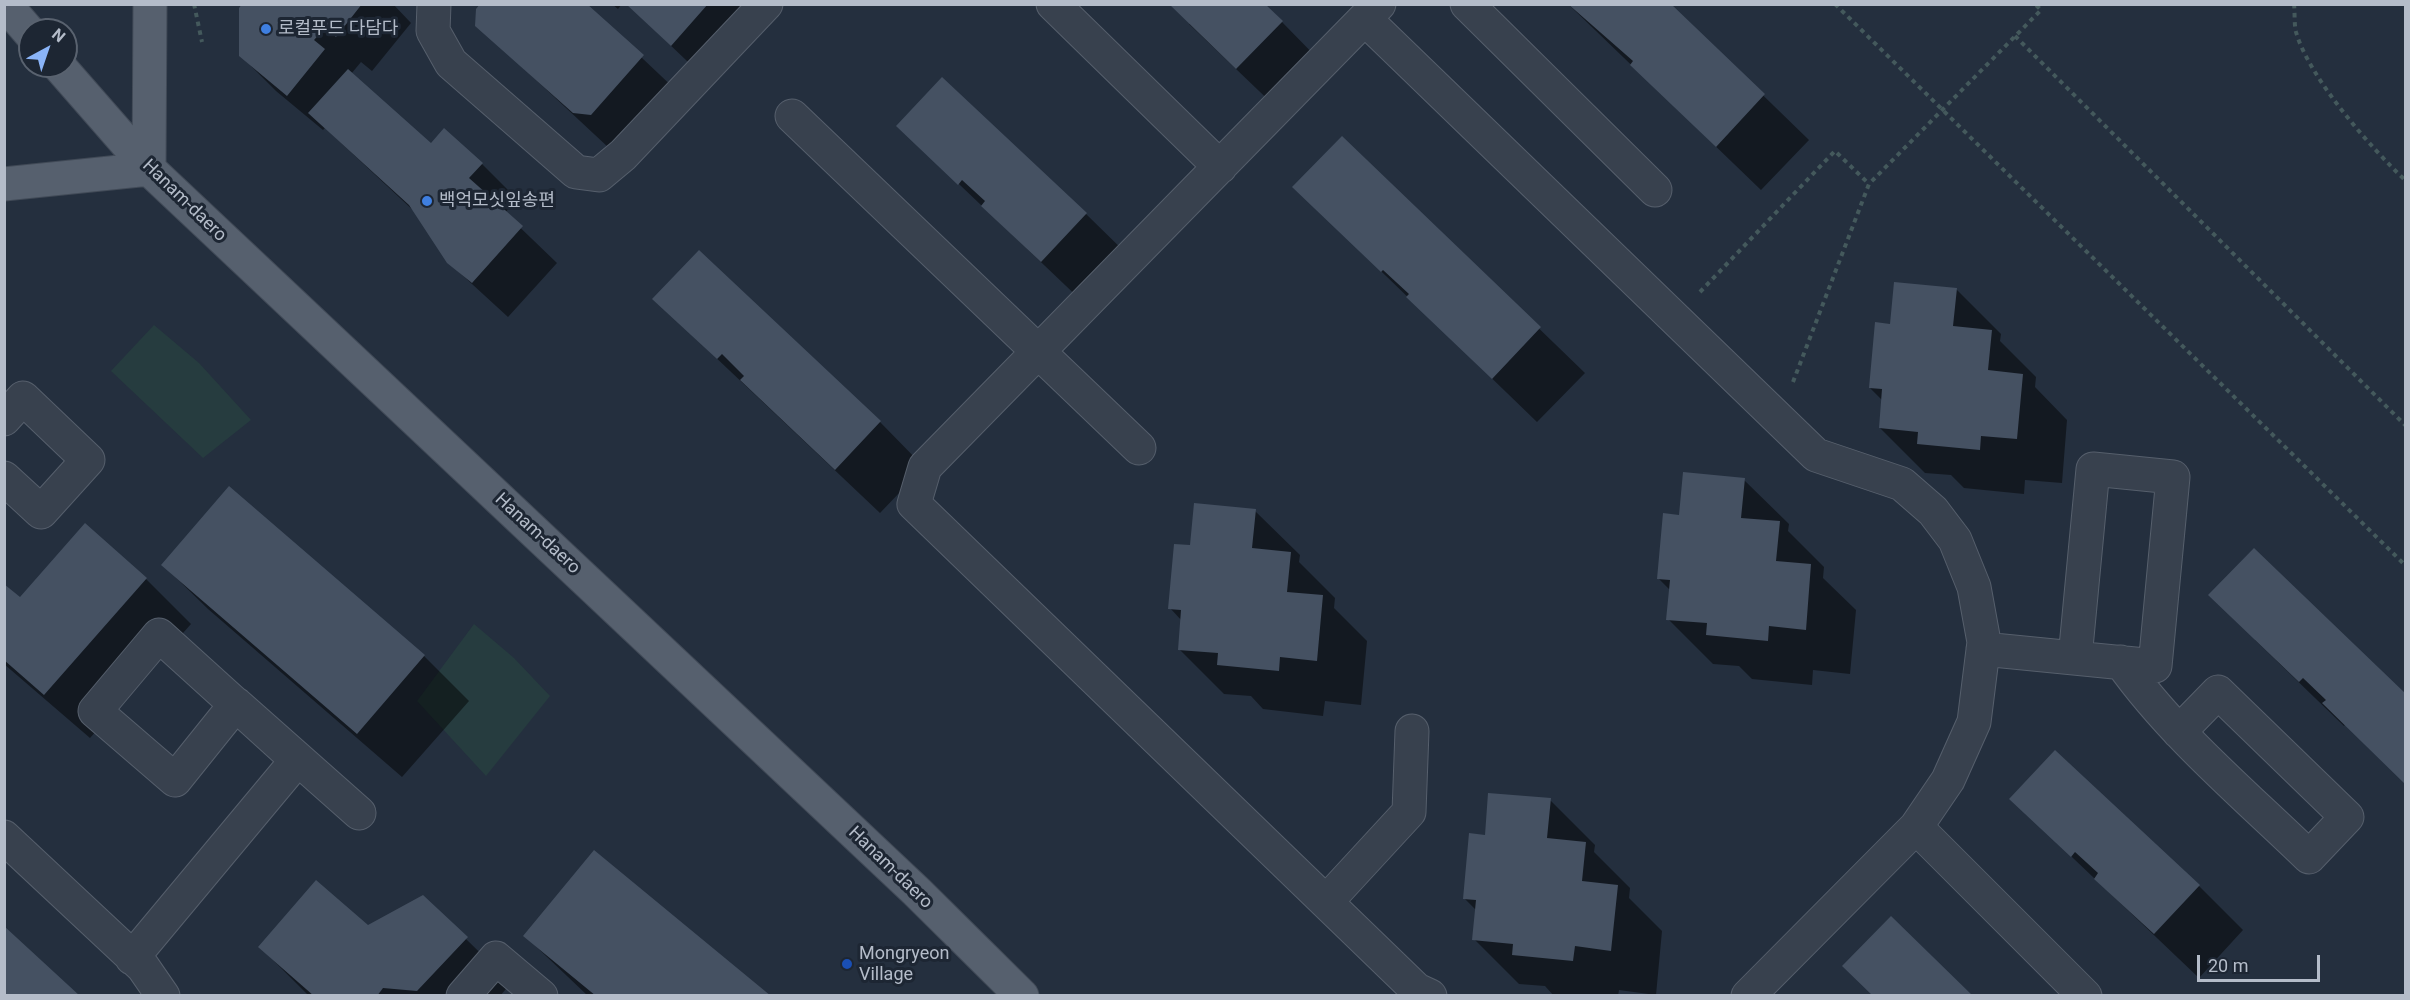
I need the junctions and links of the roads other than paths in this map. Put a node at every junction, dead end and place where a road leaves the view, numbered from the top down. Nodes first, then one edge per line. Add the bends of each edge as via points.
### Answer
1 (150, 4) edge
2 (434, 4) edge
3 (766, 4) edge
4 (1053, 4) edge
5 (1467, 4) edge
6 (6, 5) edge
7 (1372, 12) edge
8 (18, 19) edge
9 (69, 78) edge
10 (792, 116) dead end
11 (1220, 167) junction
12 (149, 169) junction
13 (4, 184) edge
14 (1655, 190) dead end
15 (1039, 352) junction
16 (4, 418) edge
17 (1139, 448) dead end
18 (4, 478) edge
19 (1983, 649) junction
20 (2075, 658) junction
21 (2121, 662) junction
22 (1412, 732) dead end
23 (2179, 732) junction
24 (359, 813) dead end
25 (1916, 826) junction
26 (4, 837) edge
27 (1326, 902) junction
28 (132, 958) junction
29 (163, 996) edge
30 (463, 996) edge
31 (541, 996) edge
32 (1022, 996) edge
33 (1430, 996) edge
34 (1748, 996) edge
35 (2085, 996) edge

1 - 12 main road
2 - 3 street via 433,32 451,63 576,172 599,175 623,155
4 - 11 street
5 - 14 street
6 - 8 main road
7 - 11 street
7 - 19 street via 1816,456 1902,484 1934,511 1955,540 1974,587
9 - 12 main road, Hanam-daero
10 - 15 street
11 - 15 street
12 - 13 main road
12 - 32 main road, Hanam-daero
15 - 17 street
15 - 27 street via 925,467 914,504
16 - 18 street via 23,398 88,460 41,512
19 - 20 street
19 - 25 street via 1974,722 1948,780
20 - 21 street
20 - 21 street via 2093,469 2172,477 2155,666
21 - 23 street via 2150,702
22 - 27 street via 1409,812
23 - 23 street via 2309,857 2348,818 2218,692
24 - 28 street via 236,704 297,760
25 - 34 street
25 - 35 street
26 - 28 street
27 - 33 street via 1417,990
28 - 29 street
30 - 31 street via 496,958

